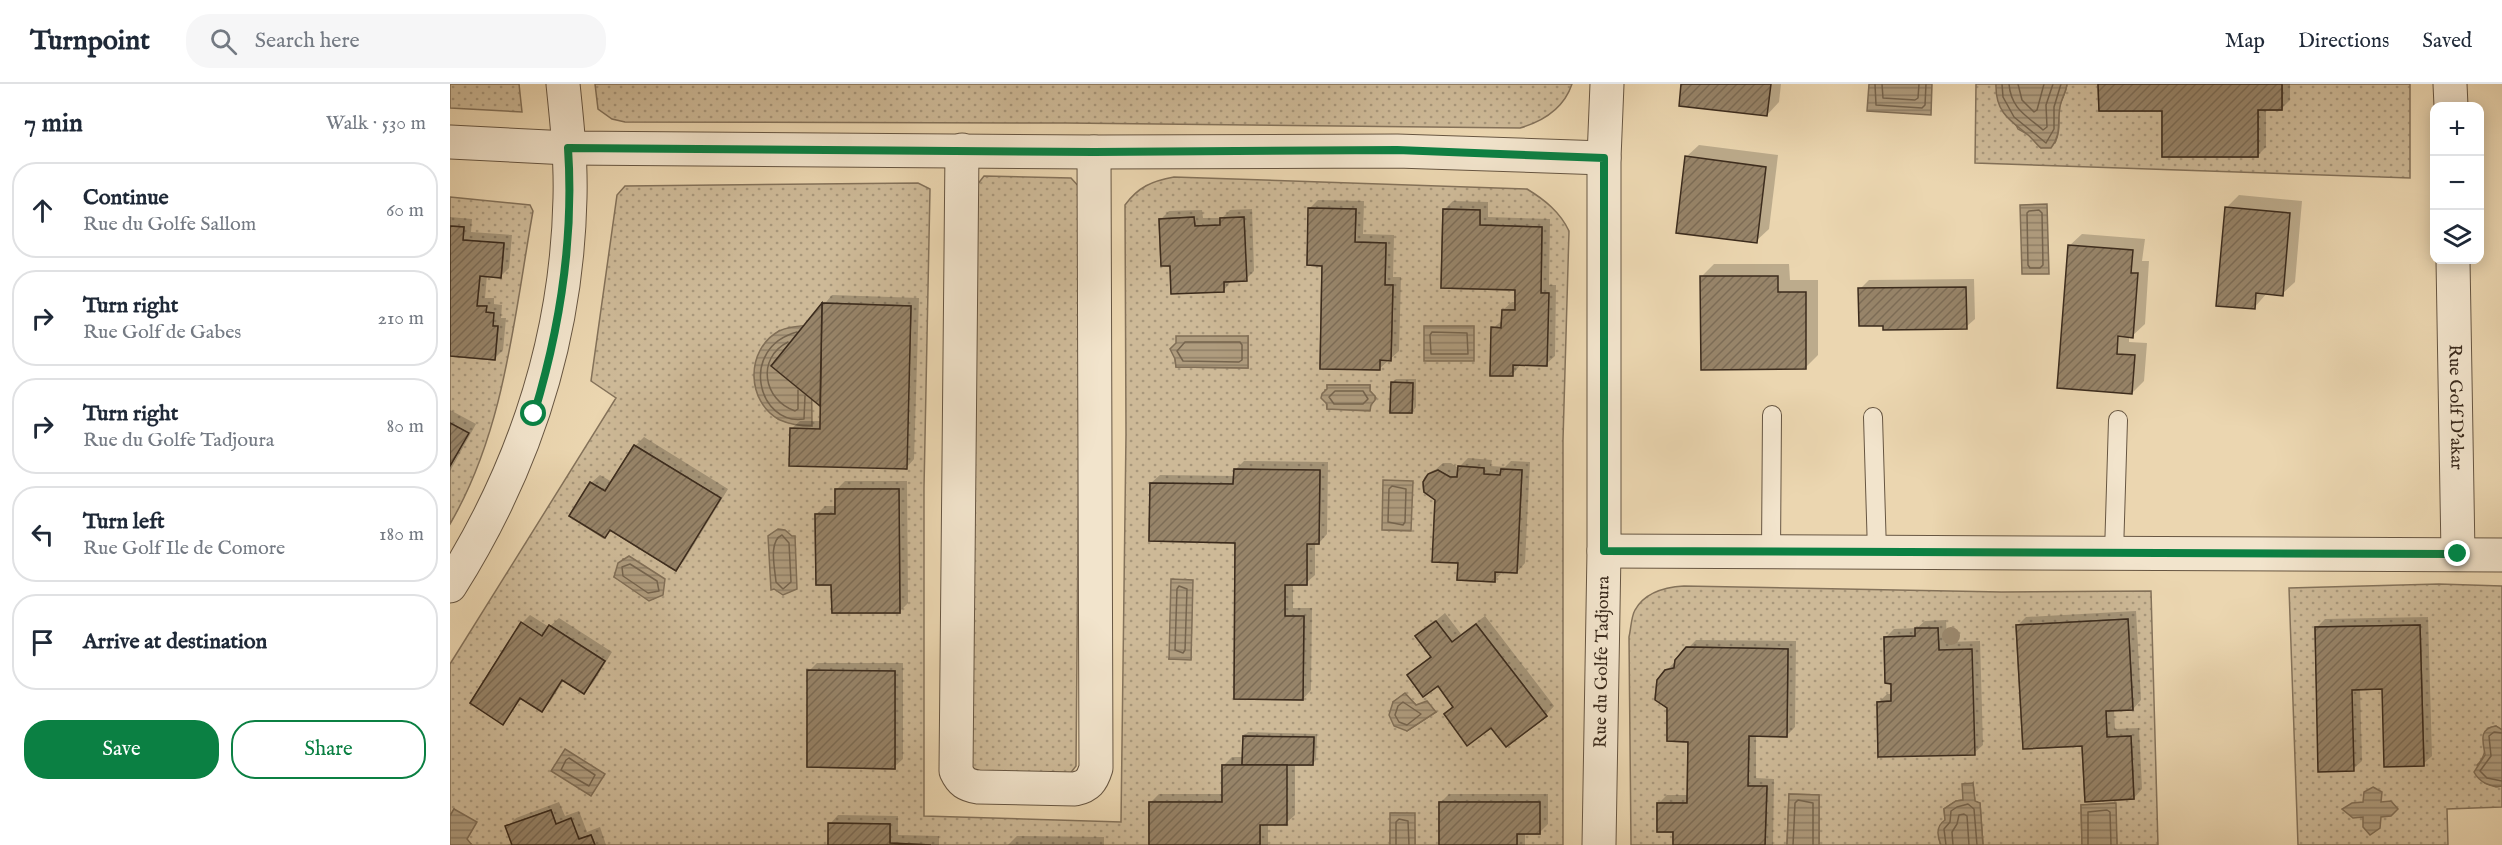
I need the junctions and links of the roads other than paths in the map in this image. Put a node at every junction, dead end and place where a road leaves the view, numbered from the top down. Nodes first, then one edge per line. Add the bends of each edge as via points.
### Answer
1 (563, 84) edge
2 (1607, 84) edge
3 (2450, 84) edge
4 (2451, 102) edge
5 (450, 142) edge
6 (568, 148) junction
7 (962, 150) junction
8 (1094, 152) junction
9 (1604, 158) junction
10 (2453, 264) edge
11 (1772, 415) dead end
12 (1873, 417) dead end
13 (2118, 420) dead end
14 (1604, 551) junction
15 (1772, 552) junction
16 (1877, 552) junction
17 (2114, 553) junction
18 (2458, 554) junction
19 (2502, 555) edge
20 (450, 586) edge
21 (1599, 845) edge

1 - 6 street
2 - 9 street, Rue du Golfe Tadjoura
3 - 4 street
5 - 6 street
6 - 7 street
6 - 20 street via 566,254 542,388 521,451 491,518
7 - 8 street
7 - 8 street via 956,771 959,780 978,787 1075,789 1086,786 1096,768
8 - 9 street via 1397,150
9 - 14 street, Rue du Golfe Tadjoura
10 - 18 street, Rue Golf D'akar
11 - 15 lane
12 - 16 lane
13 - 17 lane
14 - 15 street
14 - 21 street, Rue du Golfe Tadjoura
15 - 16 street
16 - 17 street
17 - 18 street
18 - 19 street

